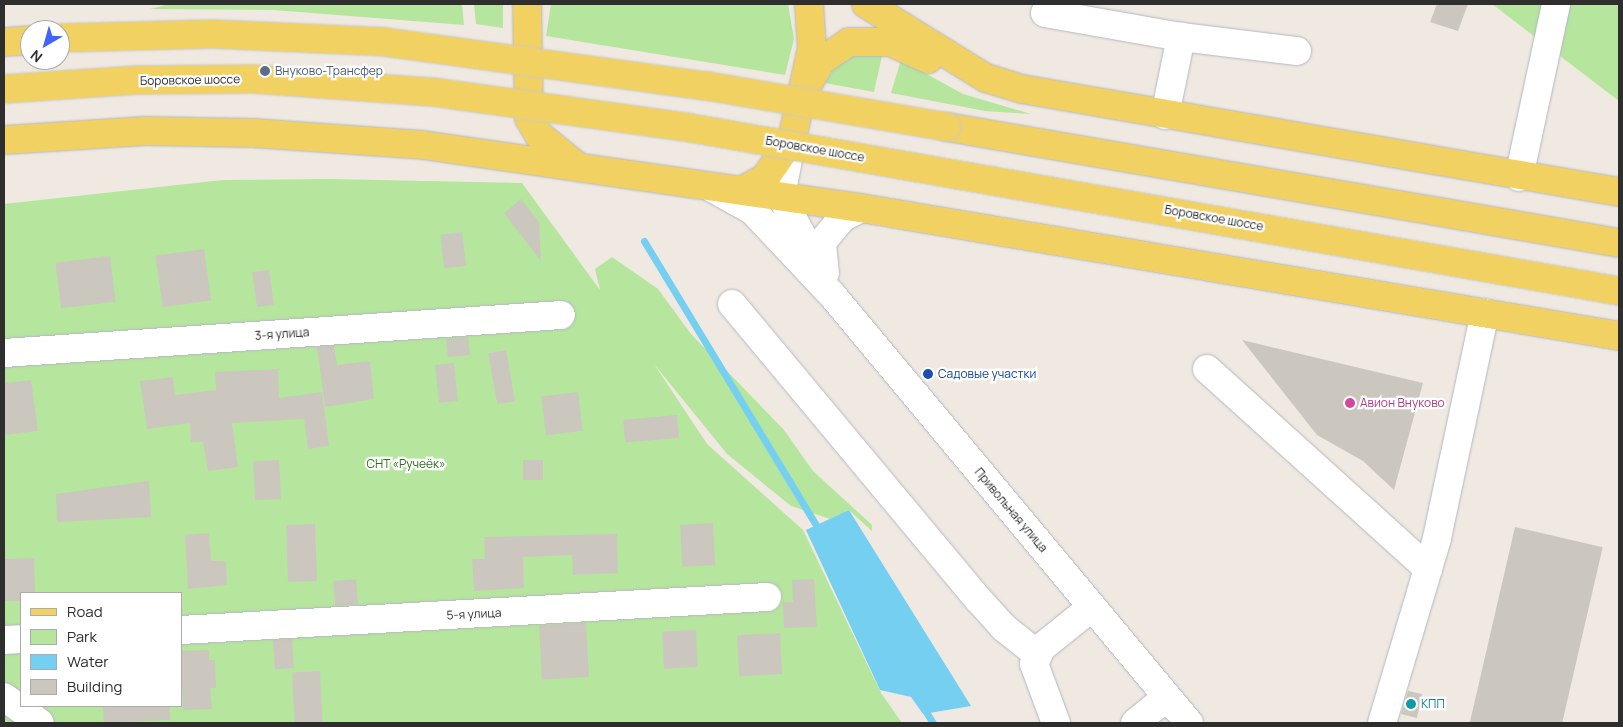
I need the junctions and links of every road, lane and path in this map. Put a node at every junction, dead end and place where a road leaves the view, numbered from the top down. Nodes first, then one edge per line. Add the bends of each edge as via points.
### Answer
1 (809, 4) edge
2 (866, 4) edge
3 (1556, 4) edge
4 (523, 9) edge
5 (1045, 13) dead end
6 (1181, 37) junction
7 (70, 38) edge
8 (20, 41) edge
9 (4, 42) edge
10 (1297, 51) dead end
11 (997, 82) junction
12 (4, 89) edge
13 (802, 95) junction
14 (1165, 115) junction
15 (792, 138) junction
16 (4, 140) edge
17 (578, 167) junction
18 (1519, 177) junction
19 (684, 180) junction
20 (743, 190) junction
21 (1619, 192) edge
22 (781, 196) junction
23 (861, 208) junction
24 (1619, 244) edge
25 (1619, 291) edge
26 (833, 296) junction
27 (732, 304) dead end
28 (1485, 313) junction
29 (561, 315) dead end
30 (1619, 336) edge
31 (4, 353) edge
32 (1207, 369) dead end
33 (1428, 569) junction
34 (767, 598) dead end
35 (1092, 607) junction
36 (182, 630) edge
37 (20, 639) edge
38 (4, 640) edge
39 (1037, 654) junction
40 (4, 697) edge
41 (1167, 697) junction
42 (40, 723) edge
43 (1056, 723) edge
44 (1135, 723) edge
45 (1189, 723) edge
46 (1382, 723) edge

1 - 13 main road via 813,30
2 - 11 main road
3 - 18 street
4 - 17 main road via 530,118 539,135
5 - 6 street
6 - 10 street
6 - 14 street
7 - 24 main road, bridge via 285,34 464,51 707,86
8 - 9 main road
11 - 13 main road via 962,75 890,42 857,40 830,53
11 - 14 main road
12 - 25 main road, Боровское шоссе, bridge via 137,80 254,79 433,92 685,127
13 - 15 main road
14 - 18 main road
15 - 20 main road via 765,178
15 - 22 street
16 - 17 main road via 113,132 253,133 392,142
17 - 19 main road
18 - 21 main road
19 - 20 main road
19 - 26 street via 742,202
20 - 22 main road
22 - 23 main road
22 - 26 street
23 - 26 street via 839,221 821,246
23 - 28 main road
26 - 35 street, Привольная улица
27 - 39 street via 978,599 1003,627
28 - 30 main road
28 - 33 street via 1472,387
29 - 31 street, 3-я улица
32 - 33 street
33 - 46 street
34 - 36 street, 5-я улица
35 - 39 street
35 - 41 street, Привольная улица
37 - 38 street
39 - 43 street via 1034,664
40 - 42 street
41 - 44 street
41 - 45 street, Привольная улица

